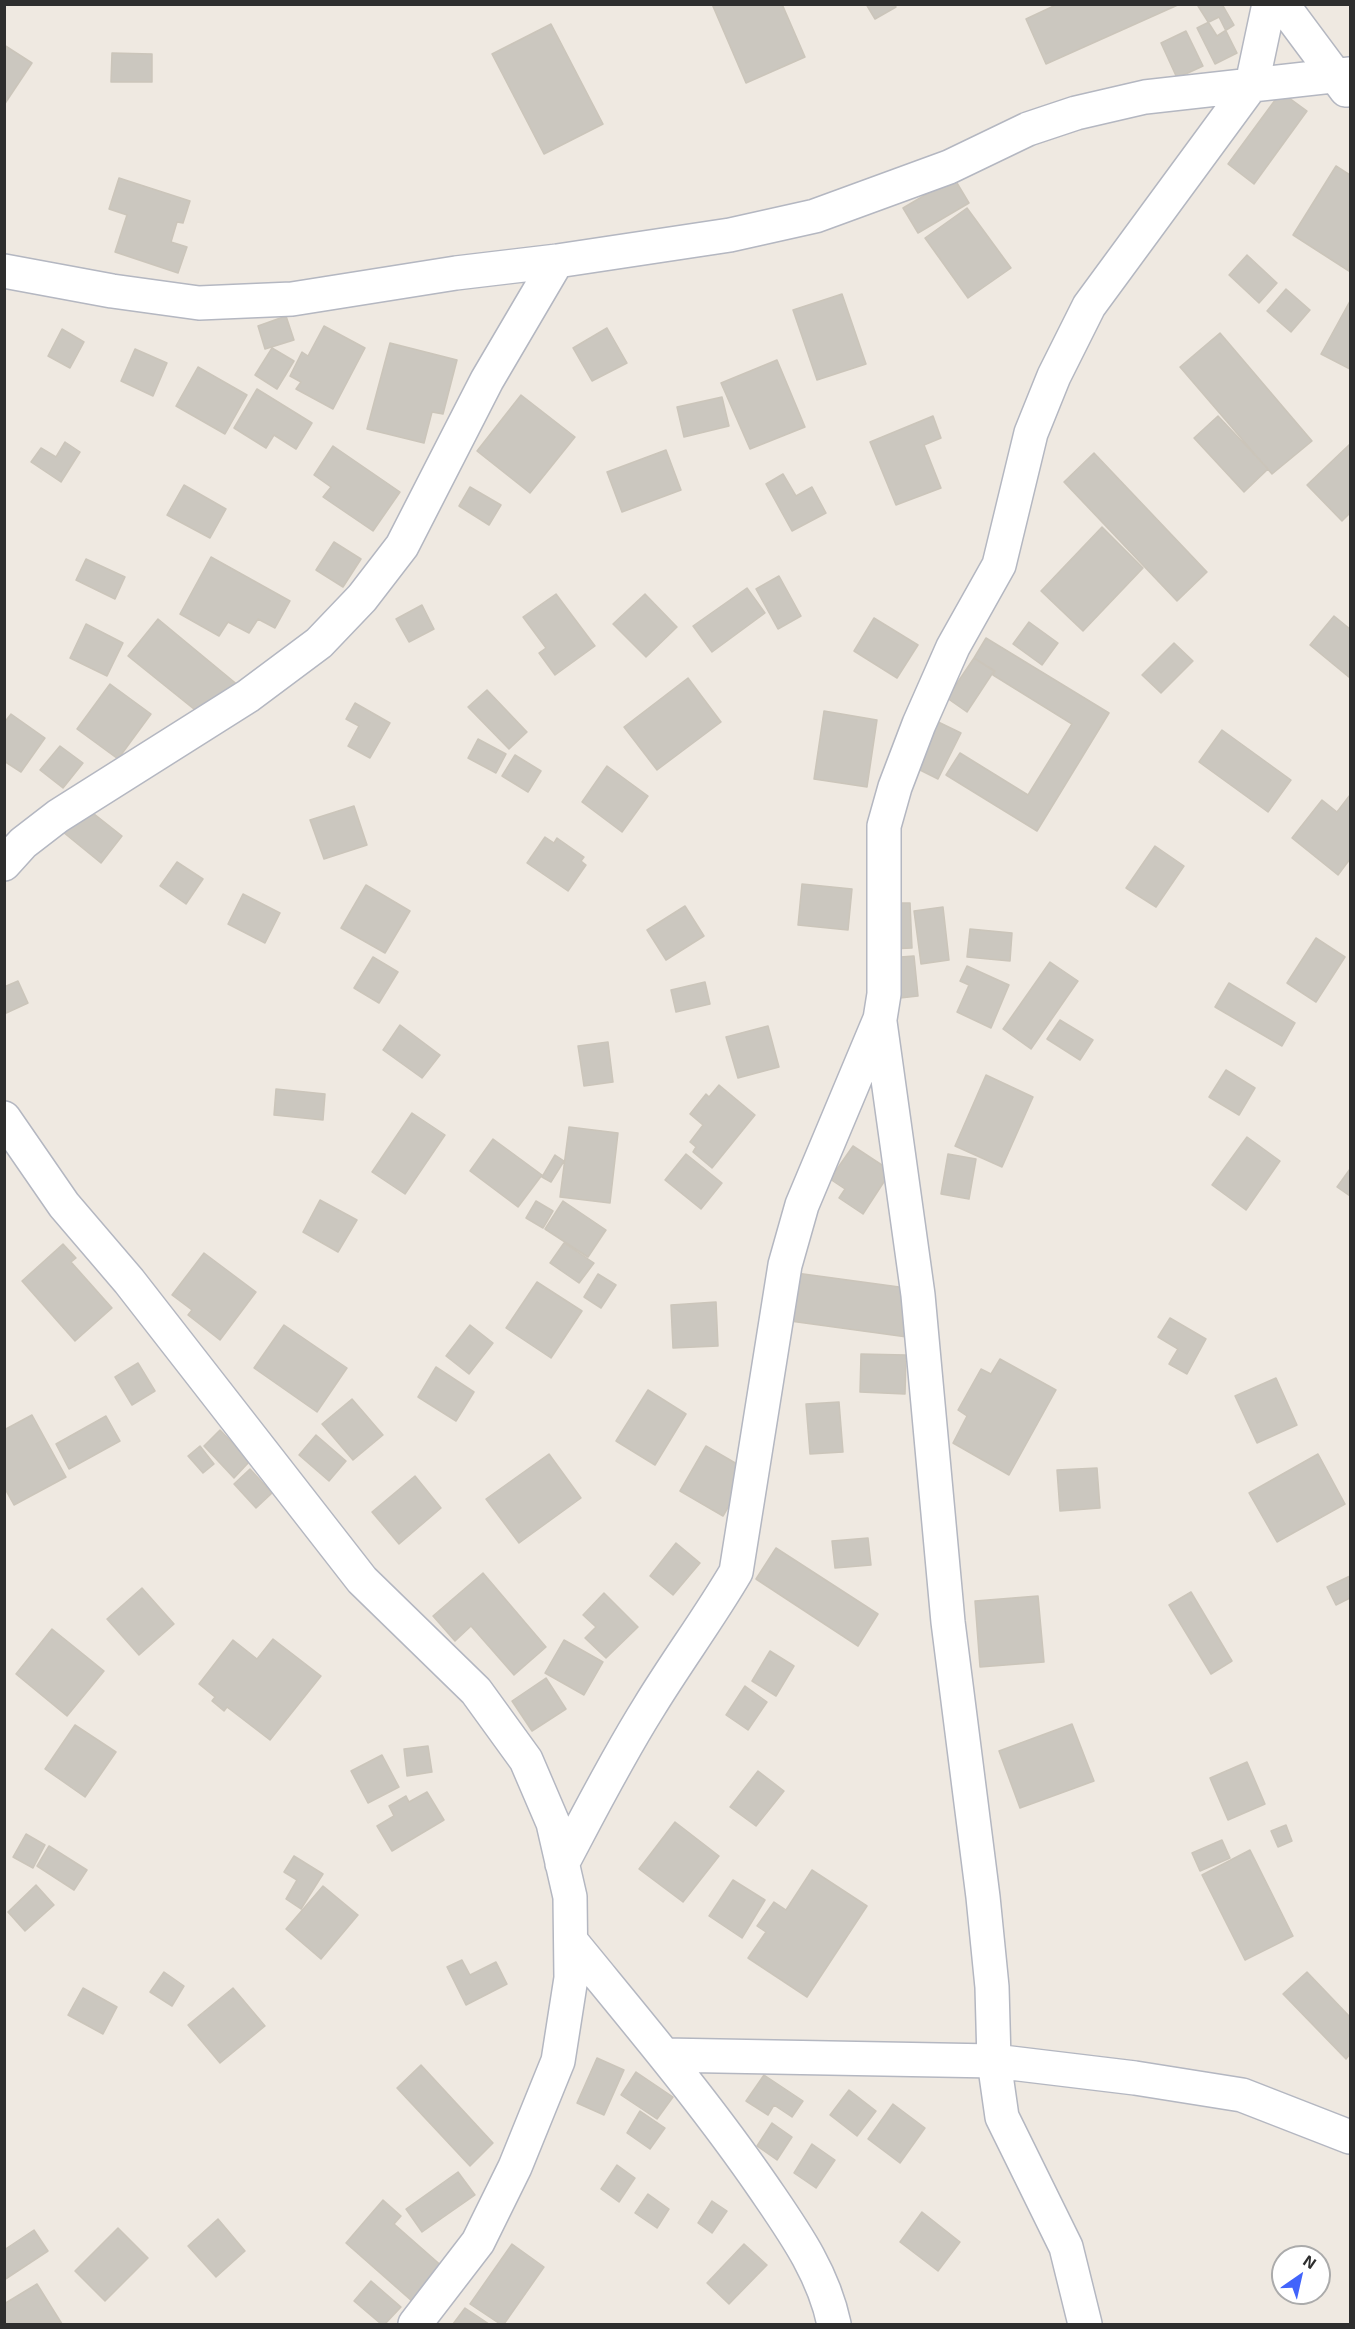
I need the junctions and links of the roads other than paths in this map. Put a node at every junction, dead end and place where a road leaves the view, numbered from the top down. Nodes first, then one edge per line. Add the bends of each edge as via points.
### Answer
1 (1284, 7) edge
2 (1345, 82) edge
3 (1252, 84) junction
4 (557, 261) junction
5 (4, 271) edge
6 (4, 864) edge
7 (880, 1019) junction
8 (4, 1118) edge
9 (562, 1864) junction
10 (571, 1941) junction
11 (664, 2055) junction
12 (994, 2061) junction
13 (1350, 2137) edge
14 (415, 2325) edge
15 (834, 2325) edge
16 (1085, 2325) edge

1 - 2 street
1 - 3 street
2 - 3 street
3 - 4 street via 1145,97 1076,113 1028,129 949,167 815,216 730,235
3 - 7 street via 1089,306 1035,423 999,565 953,647 919,723 884,826 884,994
4 - 5 street via 292,299 199,303
4 - 6 street via 472,408 402,546 362,598 319,643 248,696 58,816 23,843
7 - 9 street via 802,1205 785,1265 736,1572 638,1725
7 - 12 street via 918,1295 948,1622 983,1897
8 - 9 street via 64,1205 129,1281 362,1580 476,1691 526,1760 553,1822
9 - 10 street via 570,1897
10 - 11 street
10 - 14 street via 571,1978 558,2061 515,2167 478,2242
11 - 12 street
11 - 15 street via 718,2120 805,2249 830,2304
12 - 13 street via 1242,2096
12 - 16 street via 1002,2117 1066,2247

